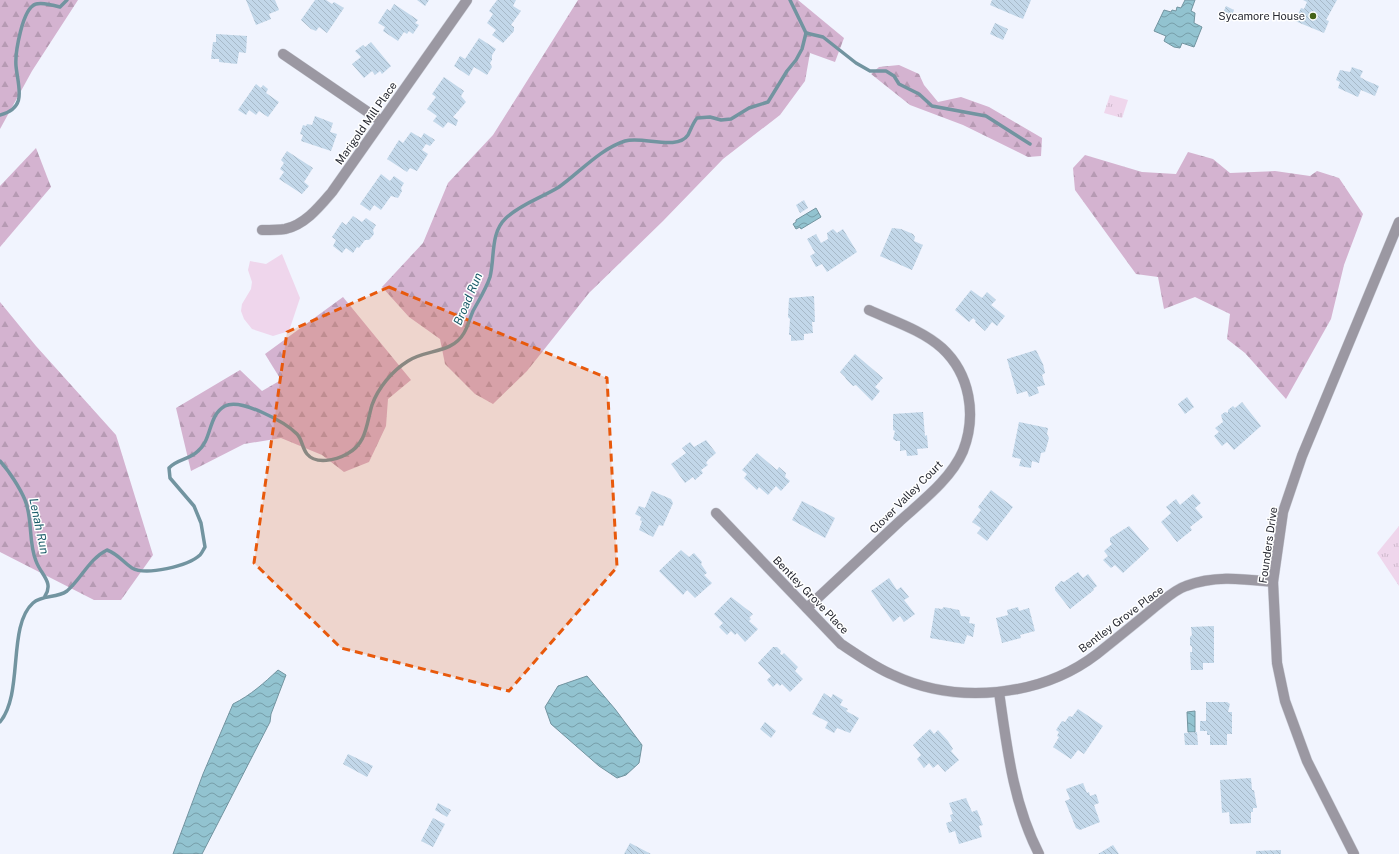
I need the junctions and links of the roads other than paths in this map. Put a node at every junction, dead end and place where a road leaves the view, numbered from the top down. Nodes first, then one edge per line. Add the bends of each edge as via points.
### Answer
1 (467, 0) edge
2 (283, 54) dead end
3 (382, 121) junction
4 (1399, 222) edge
5 (262, 230) dead end
6 (869, 310) dead end
7 (716, 513) dead end
8 (1273, 582) junction
9 (807, 608) junction
10 (999, 692) junction
11 (1039, 854) edge
12 (1354, 854) edge

1 - 3 street, Marigold Mill Place
2 - 3 street
3 - 5 street, Marigold Mill Place via 317,210 300,223 286,229
4 - 8 street, Founders Drive via 1302,456 1283,512
6 - 9 street, Clover Valley Court via 926,336 942,348 956,365 967,385 970,404 967,437 963,451 945,478
7 - 9 street, Bentley Grove Place
8 - 10 street, Bentley Grove Place via 1230,578 1208,579 1184,586 1080,665 1030,685
8 - 12 street, Founders Drive via 1277,663 1285,701 1307,761
9 - 10 street, Bentley Grove Place via 841,644 893,676 954,692
10 - 11 street via 1013,781 1029,834

